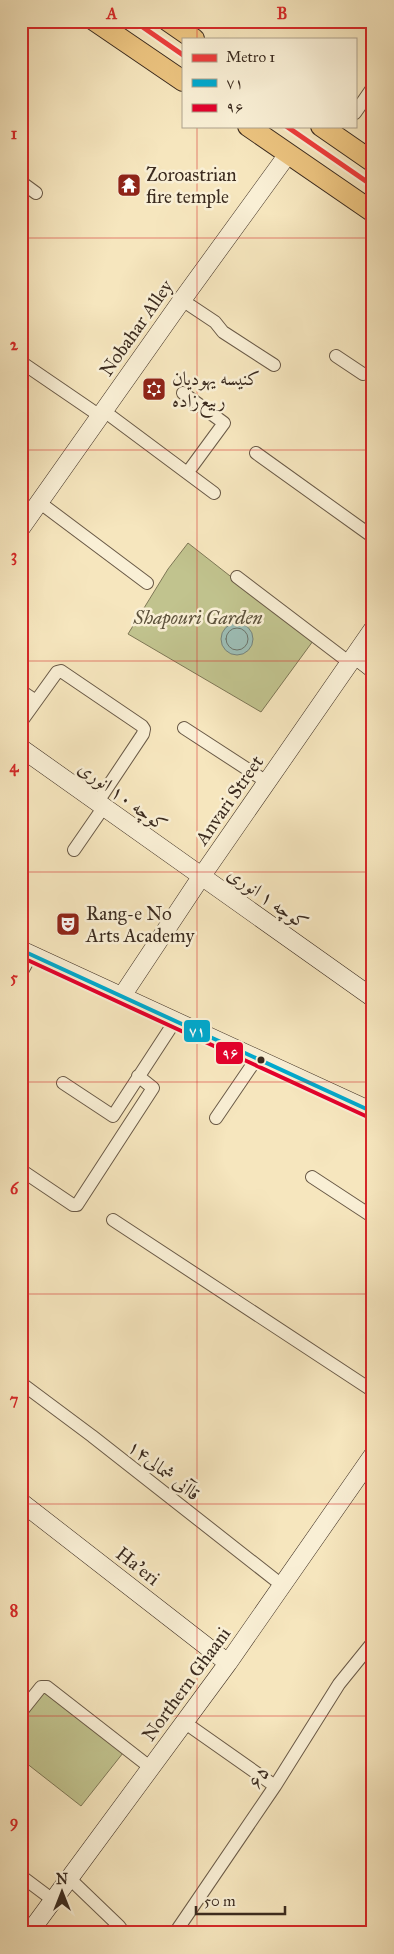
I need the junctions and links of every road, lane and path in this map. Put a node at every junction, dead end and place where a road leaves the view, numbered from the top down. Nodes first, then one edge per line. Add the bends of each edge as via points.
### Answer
1 (95, 21) edge
2 (182, 80) edge
3 (373, 87) edge
4 (356, 112) edge
5 (251, 128) edge
6 (328, 128) edge
7 (342, 132) edge
8 (288, 154) junction
9 (373, 162) edge
10 (21, 182) edge
11 (36, 193) dead end
12 (373, 212) edge
13 (182, 300) junction
14 (336, 356) dead end
15 (21, 362) edge
16 (274, 365) dead end
17 (363, 374) dead end
18 (183, 393) dead end
19 (102, 414) junction
20 (256, 453) dead end
21 (188, 472) junction
22 (214, 493) dead end
23 (39, 502) junction
24 (21, 528) edge
25 (373, 537) edge
26 (237, 577) dead end
27 (147, 582) dead end
28 (373, 629) edge
29 (352, 659) junction
30 (373, 669) edge
31 (21, 691) edge
32 (36, 701) junction
33 (21, 722) edge
34 (184, 728) dead end
35 (21, 748) edge
36 (267, 782) junction
37 (100, 805) junction
38 (74, 850) dead end
39 (201, 877) junction
40 (26, 953) edge
41 (21, 973) edge
42 (122, 996) junction
43 (373, 998) edge
44 (176, 1021) junction
45 (257, 1058) junction
46 (138, 1076) junction
47 (63, 1083) dead end
48 (373, 1112) edge
49 (216, 1118) dead end
50 (21, 1170) edge
51 (312, 1177) dead end
52 (373, 1217) edge
53 (113, 1220) dead end
54 (21, 1384) edge
55 (373, 1391) edge
56 (373, 1455) edge
57 (21, 1502) edge
58 (283, 1586) junction
59 (373, 1642) edge
60 (228, 1662) junction
61 (21, 1712) edge
62 (184, 1722) junction
63 (152, 1768) junction
64 (275, 1786) junction
65 (21, 1876) edge
66 (70, 1878) junction
67 (53, 1900) junction
68 (29, 1933) edge
69 (124, 1933) edge
70 (175, 1933) edge

1 - 2 main road
3 - 4 street
5 - 8 main road
6 - 7 main road
7 - 9 main road
8 - 12 main road
8 - 13 street, Nobahar Alley
10 - 11 street
13 - 16 street
13 - 19 street, Nobahar Alley
14 - 17 street
15 - 19 street
18 - 21 street via 224,423
19 - 21 street
19 - 23 street, Nobahar Alley
20 - 25 street
21 - 22 street
23 - 24 street, Nobahar Alley
23 - 27 street
26 - 29 street
28 - 29 street, Anvari Street
29 - 30 street
29 - 36 street, Anvari Street
31 - 32 street
32 - 33 street
32 - 37 street via 61,671 144,729
34 - 36 street
35 - 37 street, کوچه ۱۰ انوری
36 - 39 street, Anvari Street
37 - 38 street
37 - 39 street, کوچه ۱۰ انوری
39 - 42 street, Anvari Street
39 - 43 street, کوچه ۱ انوری
40 - 41 street
40 - 42 street
42 - 44 street
44 - 45 street
44 - 46 street
45 - 48 street
45 - 49 street
46 - 47 street via 113,1116
46 - 50 street via 153,1088 77,1205
51 - 52 street
53 - 55 street
54 - 58 street, قاآنی شمالی۱۴
56 - 58 street, Northern Ghaani
57 - 60 street, Ha'eri
58 - 60 street, Northern Ghaani
59 - 64 street, ۶۵ via 339,1684
60 - 62 street, Northern Ghaani
61 - 63 street via 41,1687 47,1687
62 - 63 street, Northern Ghaani
62 - 64 street
63 - 66 street, Northern Ghaani
64 - 70 street, ۶۵
65 - 67 street
66 - 67 street, Northern Ghaani
66 - 69 street
67 - 68 street, Northern Ghaani

